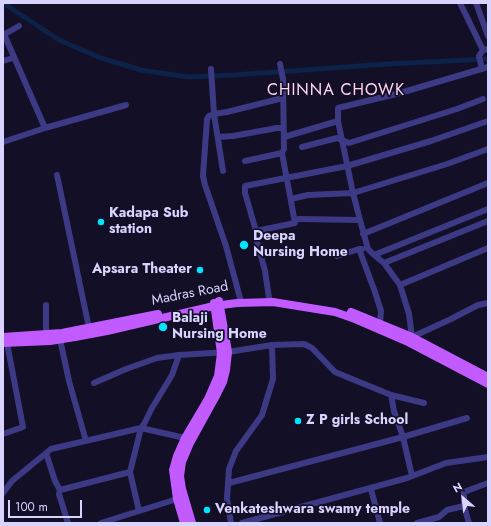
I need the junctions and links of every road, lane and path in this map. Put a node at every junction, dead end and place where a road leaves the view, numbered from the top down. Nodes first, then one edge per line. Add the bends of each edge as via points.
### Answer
1 (460, 3) edge
2 (476, 3) edge
3 (19, 26) dead end
4 (3, 34) edge
5 (488, 36) edge
6 (486, 50) edge
7 (13, 58) junction
8 (3, 61) edge
9 (485, 68) edge
10 (211, 69) dead end
11 (281, 69) dead end
12 (284, 98) junction
13 (483, 99) dead end
14 (126, 106) dead end
15 (214, 114) junction
16 (338, 121) junction
17 (488, 121) edge
18 (45, 128) junction
19 (283, 128) junction
20 (218, 137) junction
21 (284, 137) junction
22 (3, 140) edge
23 (343, 140) junction
24 (302, 147) dead end
25 (488, 149) edge
26 (282, 153) junction
27 (245, 161) dead end
28 (347, 166) junction
29 (223, 171) dead end
30 (57, 175) dead end
31 (287, 178) junction
32 (488, 183) edge
33 (353, 193) junction
34 (291, 199) junction
35 (488, 209) edge
36 (299, 219) dead end
37 (360, 220) junction
38 (488, 220) edge
39 (256, 231) junction
40 (363, 234) junction
41 (488, 248) edge
42 (368, 249) junction
43 (360, 252) junction
44 (374, 255) junction
45 (337, 256) dead end
46 (384, 263) junction
47 (400, 285) junction
48 (240, 298) junction
49 (269, 298) junction
50 (217, 303) junction
51 (488, 303) edge
52 (46, 305) dead end
53 (378, 325) junction
54 (89, 328) junction
55 (46, 334) junction
56 (412, 337) junction
57 (60, 339) junction
58 (4, 341) edge
59 (272, 345) junction
60 (224, 353) junction
61 (179, 355) junction
62 (488, 377) edge
63 (94, 383) dead end
64 (488, 384) edge
65 (391, 395) junction
66 (424, 403) dead end
67 (467, 418) dead end
68 (141, 428) junction
69 (3, 434) edge
70 (403, 437) junction
71 (185, 438) junction
72 (86, 441) junction
73 (46, 453) junction
74 (488, 457) edge
75 (130, 472) junction
76 (412, 476) junction
77 (229, 483) junction
78 (488, 483) edge
79 (371, 488) junction
80 (60, 490) junction
81 (3, 493) edge
82 (177, 499) junction
83 (464, 506) junction
84 (139, 512) junction
85 (440, 520) edge
86 (68, 523) edge
87 (101, 523) edge
88 (184, 523) edge
89 (192, 523) edge
90 (231, 523) edge
91 (242, 523) edge
92 (380, 523) edge
93 (417, 523) edge
94 (469, 523) edge

1 - 6 street
2 - 5 street
3 - 4 street
4 - 7 street
6 - 9 street via 480,54 479,60
7 - 8 street
7 - 18 street
9 - 16 street via 338,108
10 - 15 street
11 - 12 street
12 - 15 street
12 - 19 street
13 - 23 street via 349,143
14 - 18 street
15 - 20 street
15 - 48 street via 207,119 203,176
16 - 21 street
16 - 23 street
17 - 28 street
18 - 22 street
19 - 20 street
19 - 21 street
20 - 29 street
21 - 26 street
23 - 24 street via 337,138
23 - 28 street
25 - 33 street
26 - 27 street
26 - 31 street
28 - 31 street
28 - 33 street
30 - 54 street
31 - 34 street
31 - 39 street via 245,186
32 - 40 street
33 - 34 street via 308,195
33 - 37 street
34 - 39 street via 295,223
35 - 44 street
36 - 37 street
37 - 40 street
38 - 46 street
39 - 49 street
40 - 42 street
41 - 47 street
42 - 43 street
42 - 44 street
43 - 45 street
43 - 53 street via 381,311
44 - 46 street
46 - 47 street
47 - 56 street via 409,314
48 - 49 main road, Madras Road
48 - 50 main road, Madras Road
49 - 53 main road, Madras Road via 306,301 340,308
50 - 53 main road via 273,302 336,312
50 - 54 main road, Madras Road
50 - 57 main road via 107,331
50 - 60 main road
51 - 56 street via 478,304
52 - 55 street
53 - 56 main road, Madras Road
53 - 64 main road
54 - 55 main road, Madras Road
55 - 58 main road, Madras Road
56 - 62 main road, Madras Road
57 - 58 main road
57 - 72 street
58 - 69 street via 23,427
59 - 60 street
59 - 65 street via 304,344 312,348 336,372
59 - 77 street via 272,379 262,415 236,451 229,469
60 - 61 street
60 - 71 main road via 214,387
60 - 89 main road via 227,361 223,382 182,462 182,489
61 - 63 street via 157,358
61 - 68 street via 172,375
65 - 66 street
65 - 70 street
67 - 70 street
68 - 71 street
68 - 72 street
68 - 75 street
70 - 76 street
70 - 77 street
71 - 82 main road via 173,470
72 - 73 street via 51,449
73 - 80 street via 54,481
73 - 81 street via 12,481
74 - 76 street via 446,463
75 - 80 street
75 - 84 street
76 - 79 street
77 - 90 street via 227,498
78 - 83 street via 464,492
79 - 91 street
79 - 92 street
80 - 86 street
82 - 84 street
82 - 88 main road
83 - 85 street via 447,510
83 - 94 street
84 - 87 street
85 - 93 street

